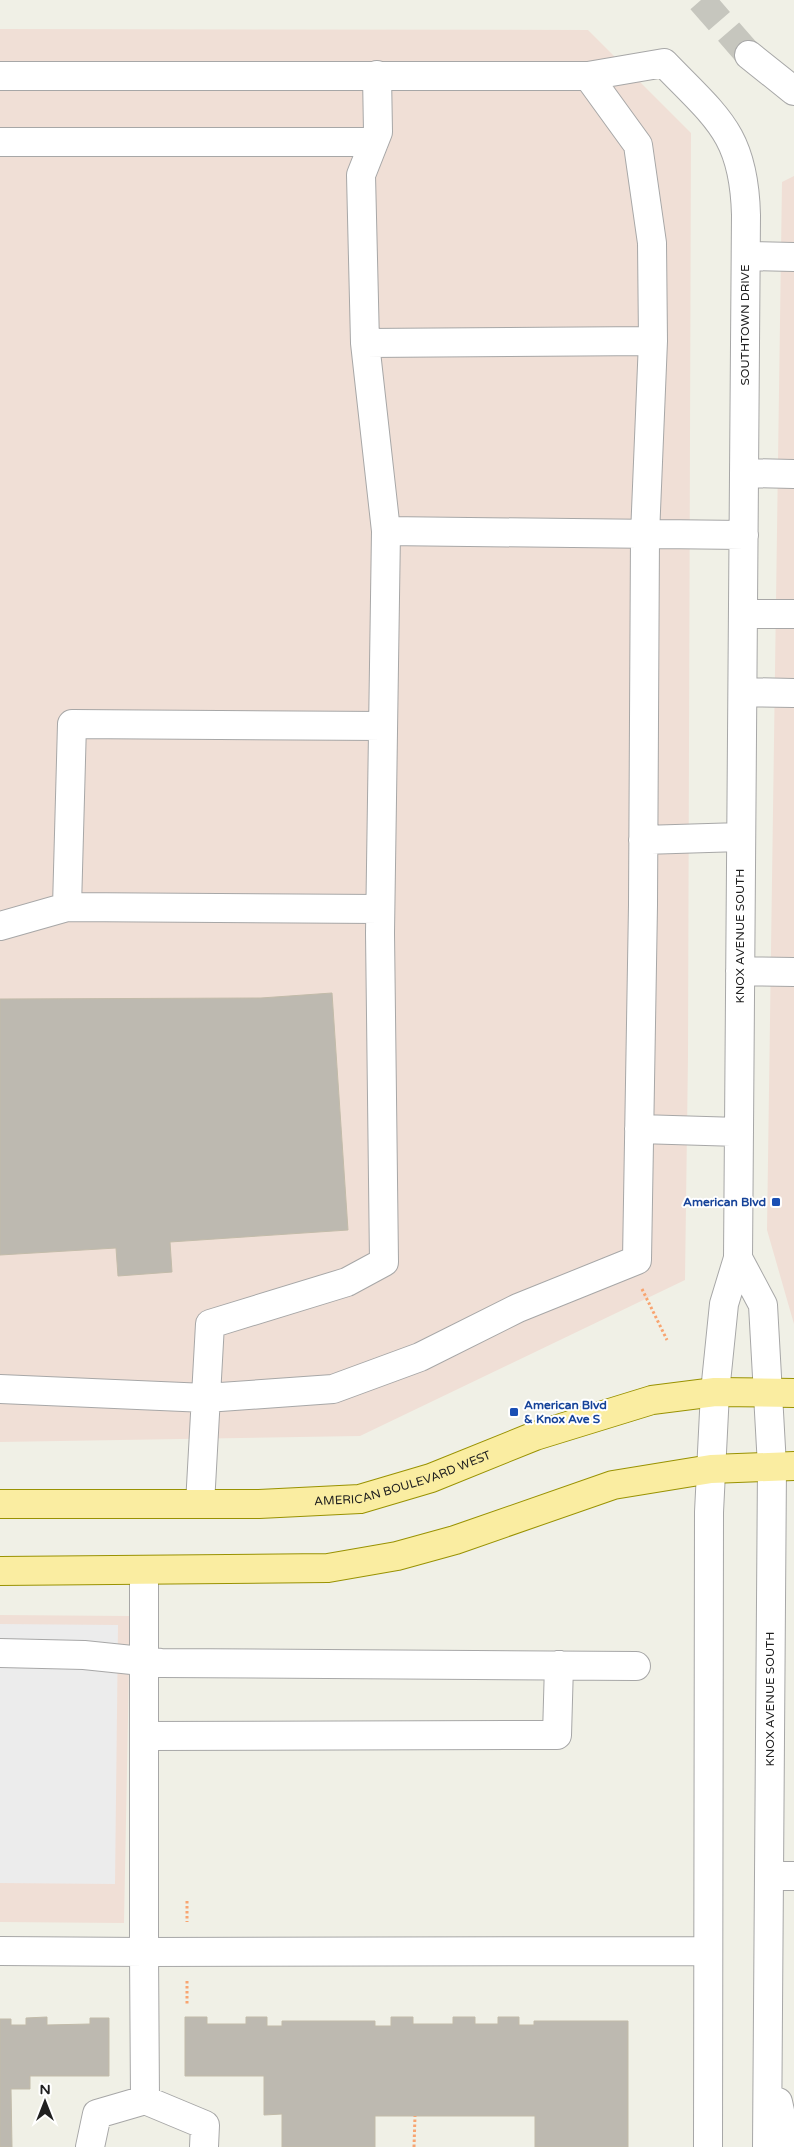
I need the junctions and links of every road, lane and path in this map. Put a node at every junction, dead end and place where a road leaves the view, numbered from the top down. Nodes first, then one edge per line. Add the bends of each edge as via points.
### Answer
1 (748, 55) tunnel mouth
2 (0, 76) edge
3 (377, 76) junction
4 (588, 76) junction
5 (794, 90) edge
6 (0, 142) edge
7 (374, 142) junction
8 (746, 256) junction
9 (794, 257) edge
10 (653, 341) junction
11 (365, 343) junction
12 (744, 473) junction
13 (794, 474) edge
14 (386, 531) junction
15 (645, 535) junction
16 (744, 535) junction
17 (743, 614) junction
18 (794, 614) edge
19 (742, 692) junction
20 (794, 693) edge
21 (383, 726) junction
22 (741, 837) junction
23 (643, 840) junction
24 (67, 908) junction
25 (380, 909) junction
26 (0, 926) edge
27 (740, 971) junction
28 (794, 972) edge
29 (639, 1129) junction
30 (739, 1132) junction
31 (738, 1258) junction
32 (629, 1263) junction
33 (667, 1340) dead end
34 (0, 1389) edge
35 (716, 1392) junction
36 (781, 1393) edge
37 (206, 1398) junction
38 (783, 1466) edge
39 (711, 1470) junction
40 (0, 1504) edge
41 (200, 1504) junction
42 (0, 1570) edge
43 (144, 1570) junction
44 (0, 1653) edge
45 (145, 1662) junction
46 (559, 1665) junction
47 (636, 1666) dead end
48 (144, 1736) junction
49 (781, 1876) edge
50 (0, 1951) edge
51 (708, 1951) junction
52 (144, 1952) junction
53 (768, 2055) junction
54 (145, 2100) junction
55 (414, 2116) dead end
56 (90, 2147) edge
57 (204, 2147) edge
58 (414, 2147) edge
59 (708, 2147) edge
60 (767, 2147) edge
61 (788, 2147) edge

1 - 5 street
2 - 3 street
3 - 4 street
3 - 7 street via 378,132
4 - 8 street, SOUTHTOWN DRIVE via 664,63 712,112 737,150 746,190
4 - 10 street via 638,145 652,243
6 - 7 street
7 - 11 street via 361,175
8 - 9 street
8 - 12 street, SOUTHTOWN DRIVE
10 - 11 street
10 - 15 street
11 - 14 street
12 - 13 street
12 - 16 street, SOUTHTOWN DRIVE
14 - 15 street
14 - 21 street
15 - 16 street
15 - 23 street
16 - 17 street, SOUTHTOWN DRIVE
17 - 18 street
17 - 19 street, KNOX AVENUE SOUTH
19 - 20 street
19 - 22 street, KNOX AVENUE SOUTH
21 - 24 street via 72,724
21 - 25 street
22 - 23 street
22 - 27 street, KNOX AVENUE SOUTH
23 - 29 street
24 - 25 street
24 - 26 street
25 - 37 street via 384,1262 347,1282 210,1324
27 - 28 street
27 - 30 street, KNOX AVENUE SOUTH
29 - 30 street
29 - 32 street via 637,1260
30 - 31 street, KNOX AVENUE SOUTH
31 - 35 street, KNOX AVENUE SOUTH via 724,1304
31 - 36 street, KNOX AVENUE SOUTH via 763,1305
32 - 33 path
32 - 37 street via 518,1308 420,1357 333,1389
34 - 37 street
35 - 36 main road, AMERICAN BOULEVARD WEST
35 - 39 street, KNOX AVENUE SOUTH
35 - 41 main road, AMERICAN BOULEVARD WEST via 652,1400 535,1436 431,1478 360,1498
36 - 38 street, KNOX AVENUE SOUTH
37 - 41 street
38 - 39 main road
38 - 49 street, KNOX AVENUE SOUTH
39 - 43 main road via 613,1485 456,1540 396,1556 328,1568
39 - 51 street, KNOX AVENUE SOUTH
40 - 41 main road, AMERICAN BOULEVARD WEST
42 - 43 main road
43 - 45 street
44 - 45 street via 84,1655
45 - 46 street
45 - 48 street
46 - 47 street
46 - 48 street via 557,1735
48 - 52 street
49 - 53 street, KNOX AVENUE SOUTH
50 - 52 street
51 - 52 street
51 - 59 street, KNOX AVENUE SOUTH
52 - 54 street
53 - 60 street, KNOX AVENUE SOUTH
53 - 61 street
54 - 56 street via 97,2114
54 - 57 street via 205,2125
55 - 58 path

